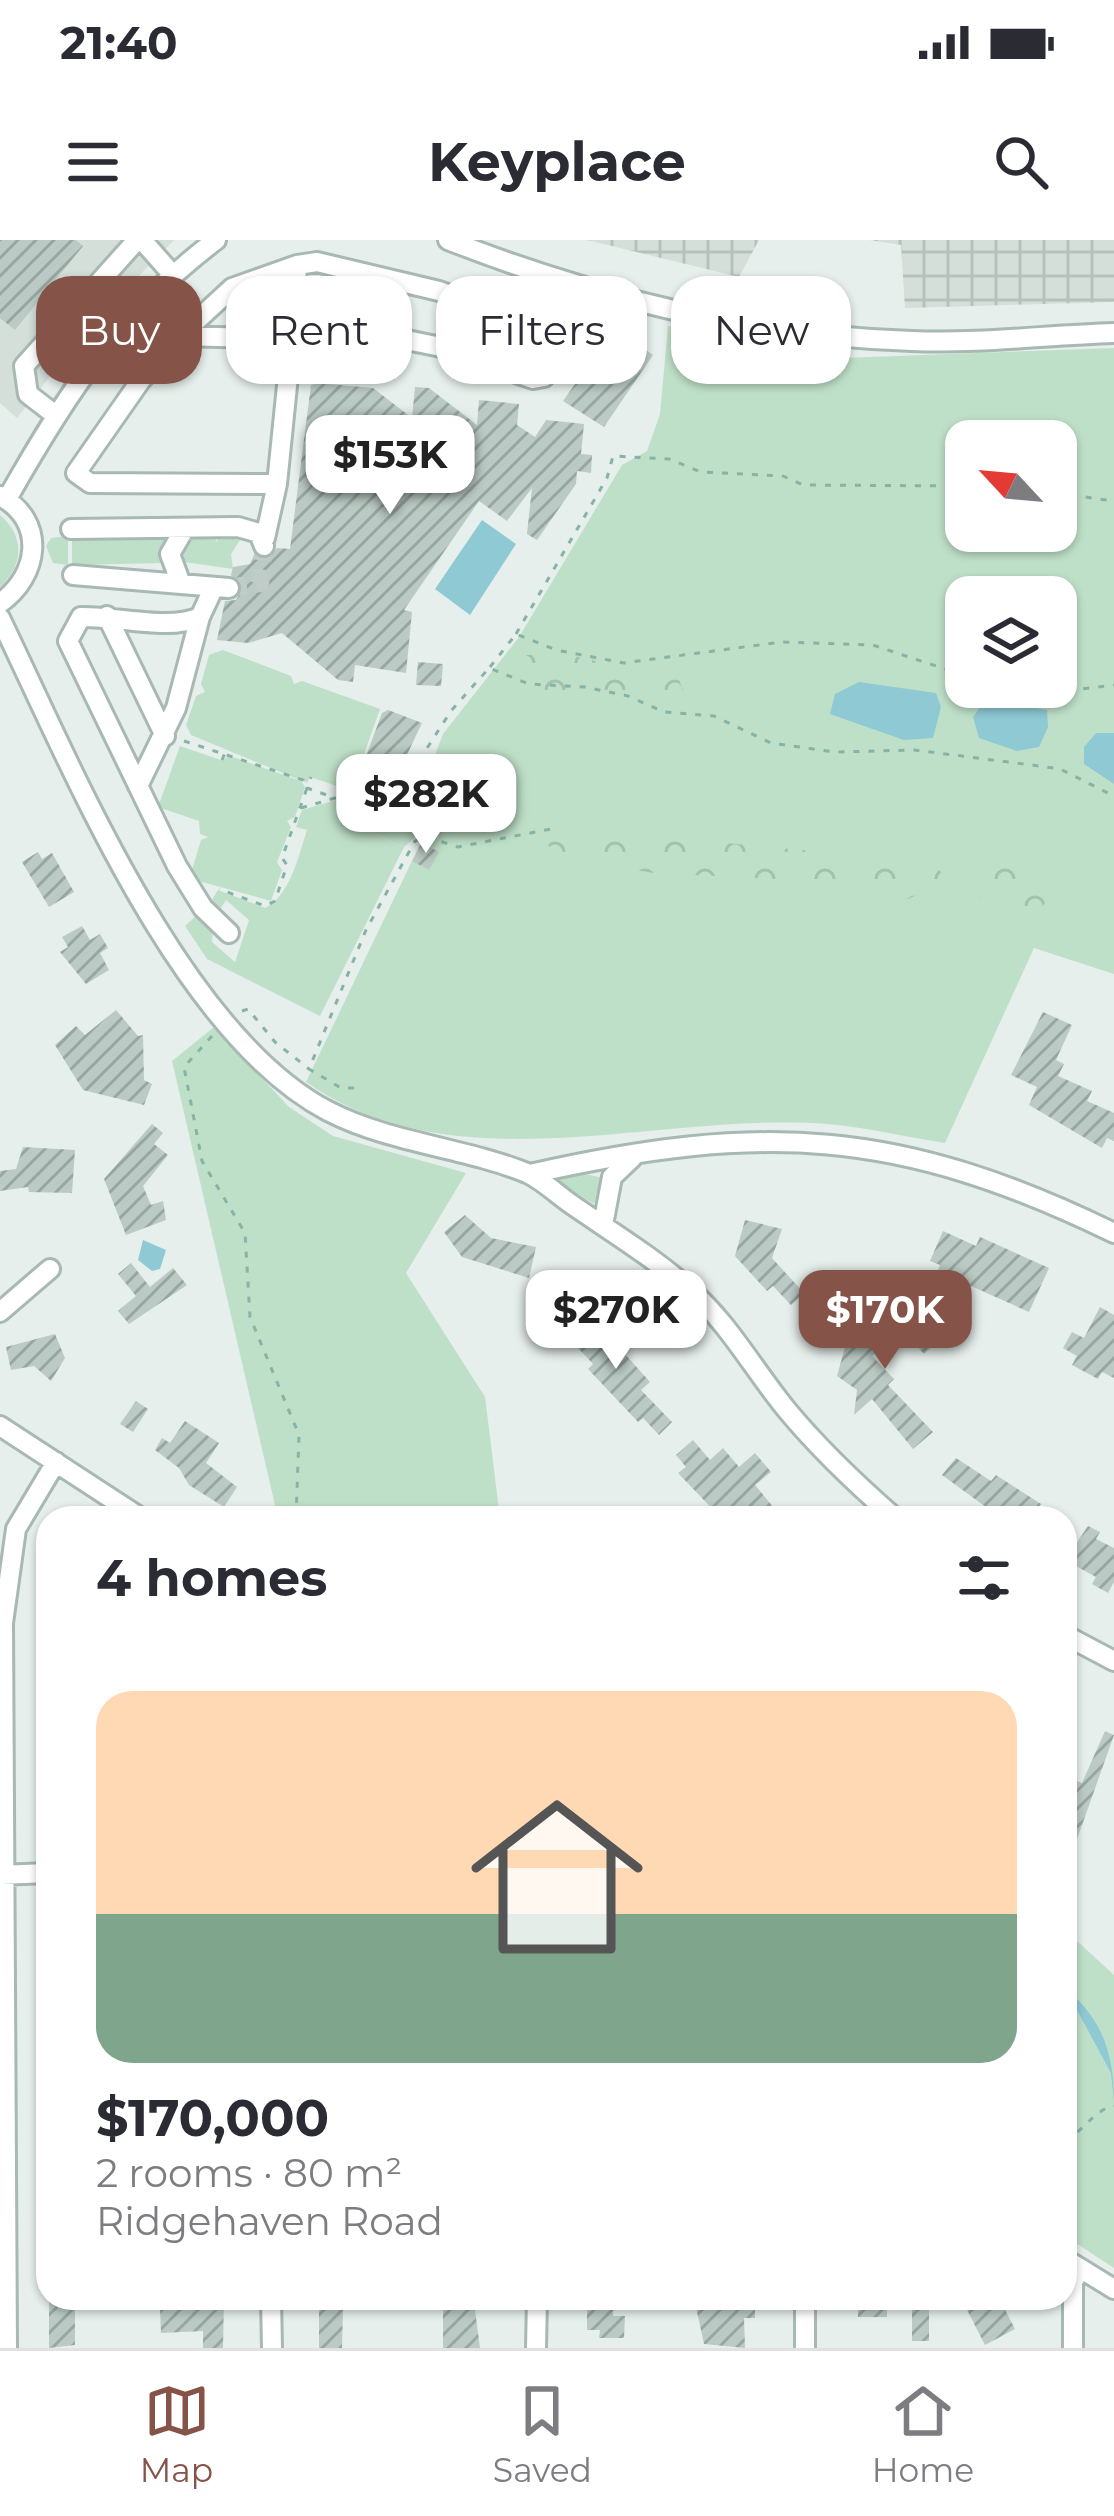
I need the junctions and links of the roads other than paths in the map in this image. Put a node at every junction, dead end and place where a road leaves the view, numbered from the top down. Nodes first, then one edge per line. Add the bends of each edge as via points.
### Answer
1 (139, 240) edge
2 (214, 240) edge
3 (448, 240) edge
4 (497, 249) edge
5 (297, 266) junction
6 (172, 274) joint
7 (296, 276) edge
8 (557, 276) edge
9 (436, 290) edge
10 (647, 302) edge
11 (202, 316) edge
12 (1114, 333) edge
13 (77, 384) edge
14 (141, 384) edge
15 (287, 384) edge
16 (54, 414) junction
17 (277, 484) junction
18 (3, 498) edge
19 (184, 528) junction
20 (71, 529) dead end
21 (73, 574) dead end
22 (181, 584) junction
23 (0, 603) edge
24 (107, 616) junction
25 (200, 617) junction
26 (0, 618) edge
27 (165, 736) junction
28 (138, 786) junction
29 (229, 933) dead end
30 (637, 1155) junction
31 (530, 1174) junction
32 (603, 1225) junction
33 (1114, 1233) edge
34 (50, 1269) dead end
35 (0, 1312) edge
36 (0, 1426) edge
37 (56, 1462) junction
38 (123, 1506) edge
39 (882, 1506) edge
40 (1077, 1642) edge
41 (1114, 1661) edge
42 (36, 1872) edge
43 (2, 1875) edge
44 (1077, 2267) edge
45 (1114, 2289) edge
46 (271, 2310) edge
47 (537, 2310) edge
48 (805, 2310) edge
49 (1073, 2310) edge
50 (7, 2348) edge
51 (272, 2348) edge
52 (536, 2348) edge
53 (805, 2348) edge
54 (1072, 2348) edge

1 - 6 street
1 - 16 street via 24,366 28,394
2 - 6 street
3 - 4 street
4 - 8 street
5 - 7 street
5 - 9 street via 317,262
5 - 11 street via 232,288
10 - 12 street via 787,332 914,341
13 - 16 street
14 - 17 street via 79,463 79,478
15 - 17 street
16 - 18 street
17 - 19 street via 264,542 238,527
18 - 23 street via 32,534 32,559 22,584
19 - 20 street
19 - 22 street via 170,554
21 - 22 street
22 - 25 street via 221,587
24 - 25 street via 181,626
24 - 27 street
24 - 28 street via 81,616 68,641
25 - 27 street
26 - 31 street via 100,825 227,1025 322,1108 362,1127
27 - 28 street
28 - 29 street via 177,866
30 - 31 street
30 - 32 street via 612,1178
30 - 33 street via 760,1139 884,1149 988,1177
31 - 32 street
32 - 39 street via 690,1289 830,1458
34 - 35 street
36 - 37 street
37 - 38 street
37 - 43 street via 16,1528 8,1572
40 - 41 street
42 - 43 street
43 - 50 street
44 - 45 street
46 - 51 street
47 - 52 street
48 - 53 street
49 - 54 street

